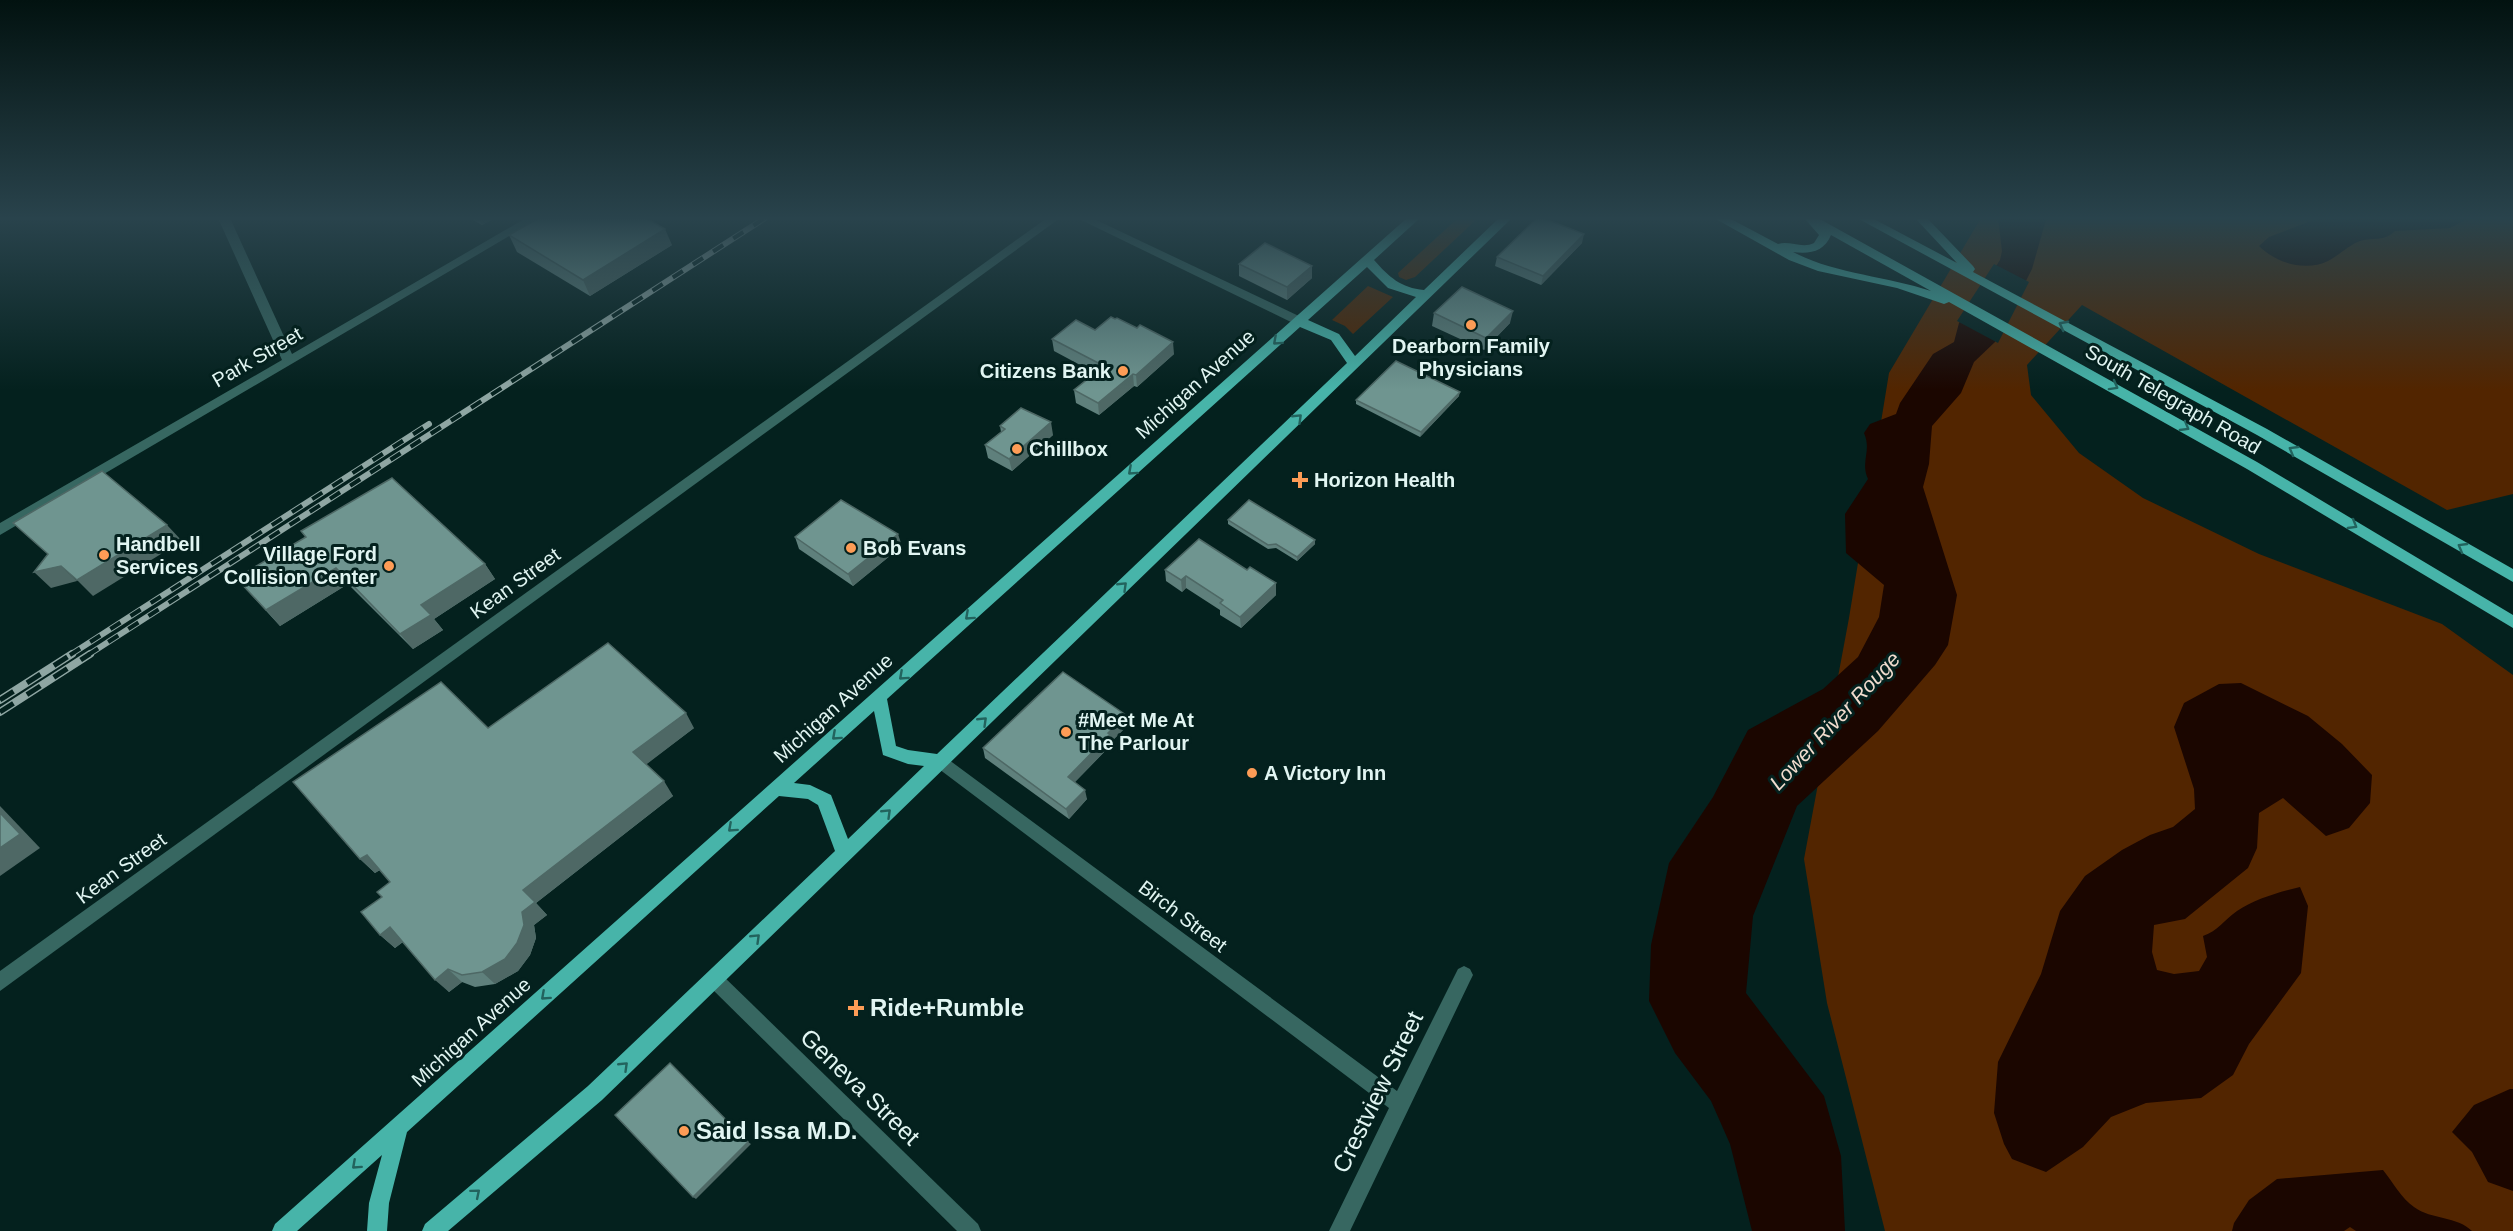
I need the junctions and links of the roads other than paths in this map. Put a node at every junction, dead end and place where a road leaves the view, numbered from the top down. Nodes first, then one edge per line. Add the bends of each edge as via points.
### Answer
1 (250, 275) edge
2 (436, 275) edge
3 (975, 275) edge
4 (1203, 275) edge
5 (1351, 275) edge
6 (1380, 275) edge
7 (1446, 275) edge
8 (1856, 275) edge
9 (1912, 275) edge
10 (1972, 275) edge
11 (1975, 275) edge
12 (1977, 278) junction
13 (1427, 294) junction
14 (1967, 307) junction
15 (1299, 321) junction
16 (289, 361) junction
17 (1354, 364) junction
18 (0, 530) edge
19 (2513, 576) edge
20 (2513, 622) edge
21 (879, 697) junction
22 (941, 761) junction
23 (776, 789) junction
24 (844, 854) junction
25 (1464, 975) dead end
26 (714, 979) junction
27 (0, 982) edge
28 (1400, 1105) junction
29 (399, 1126) junction
30 (282, 1231) edge
31 (377, 1231) edge
32 (432, 1231) edge
33 (971, 1231) edge
34 (1339, 1231) edge

1 - 16 street
2 - 16 street, Park Street
3 - 27 street, Kean Street
4 - 15 street
5 - 15 main road, Michigan Avenue
6 - 13 main road via 1396,289
7 - 13 main road
8 - 14 main road
9 - 14 main road, South Telegraph Road
10 - 12 main road, South Telegraph Road
11 - 12 main road
19 -> 12 main road, South Telegraph Road via 2262,432
13 - 17 main road
14 -> 20 main road, South Telegraph Road via 2351,524
15 - 17 main road via 1335,337
15 -> 21 main road, Michigan Avenue
16 - 18 street, Park Street
22 -> 17 main road
21 - 22 main road via 889,750
21 -> 23 main road, Michigan Avenue
24 -> 22 main road
22 - 28 street, Birch Street
23 - 24 main road via 810,792 825,800
23 -> 29 main road, Michigan Avenue
26 -> 24 main road
25 - 28 street, Crestview Street
32 -> 26 main road via 595,1093
26 - 33 street, Geneva Street
28 - 34 street, Crestview Street
29 -> 30 main road, Michigan Avenue
29 - 31 main road via 379,1203

